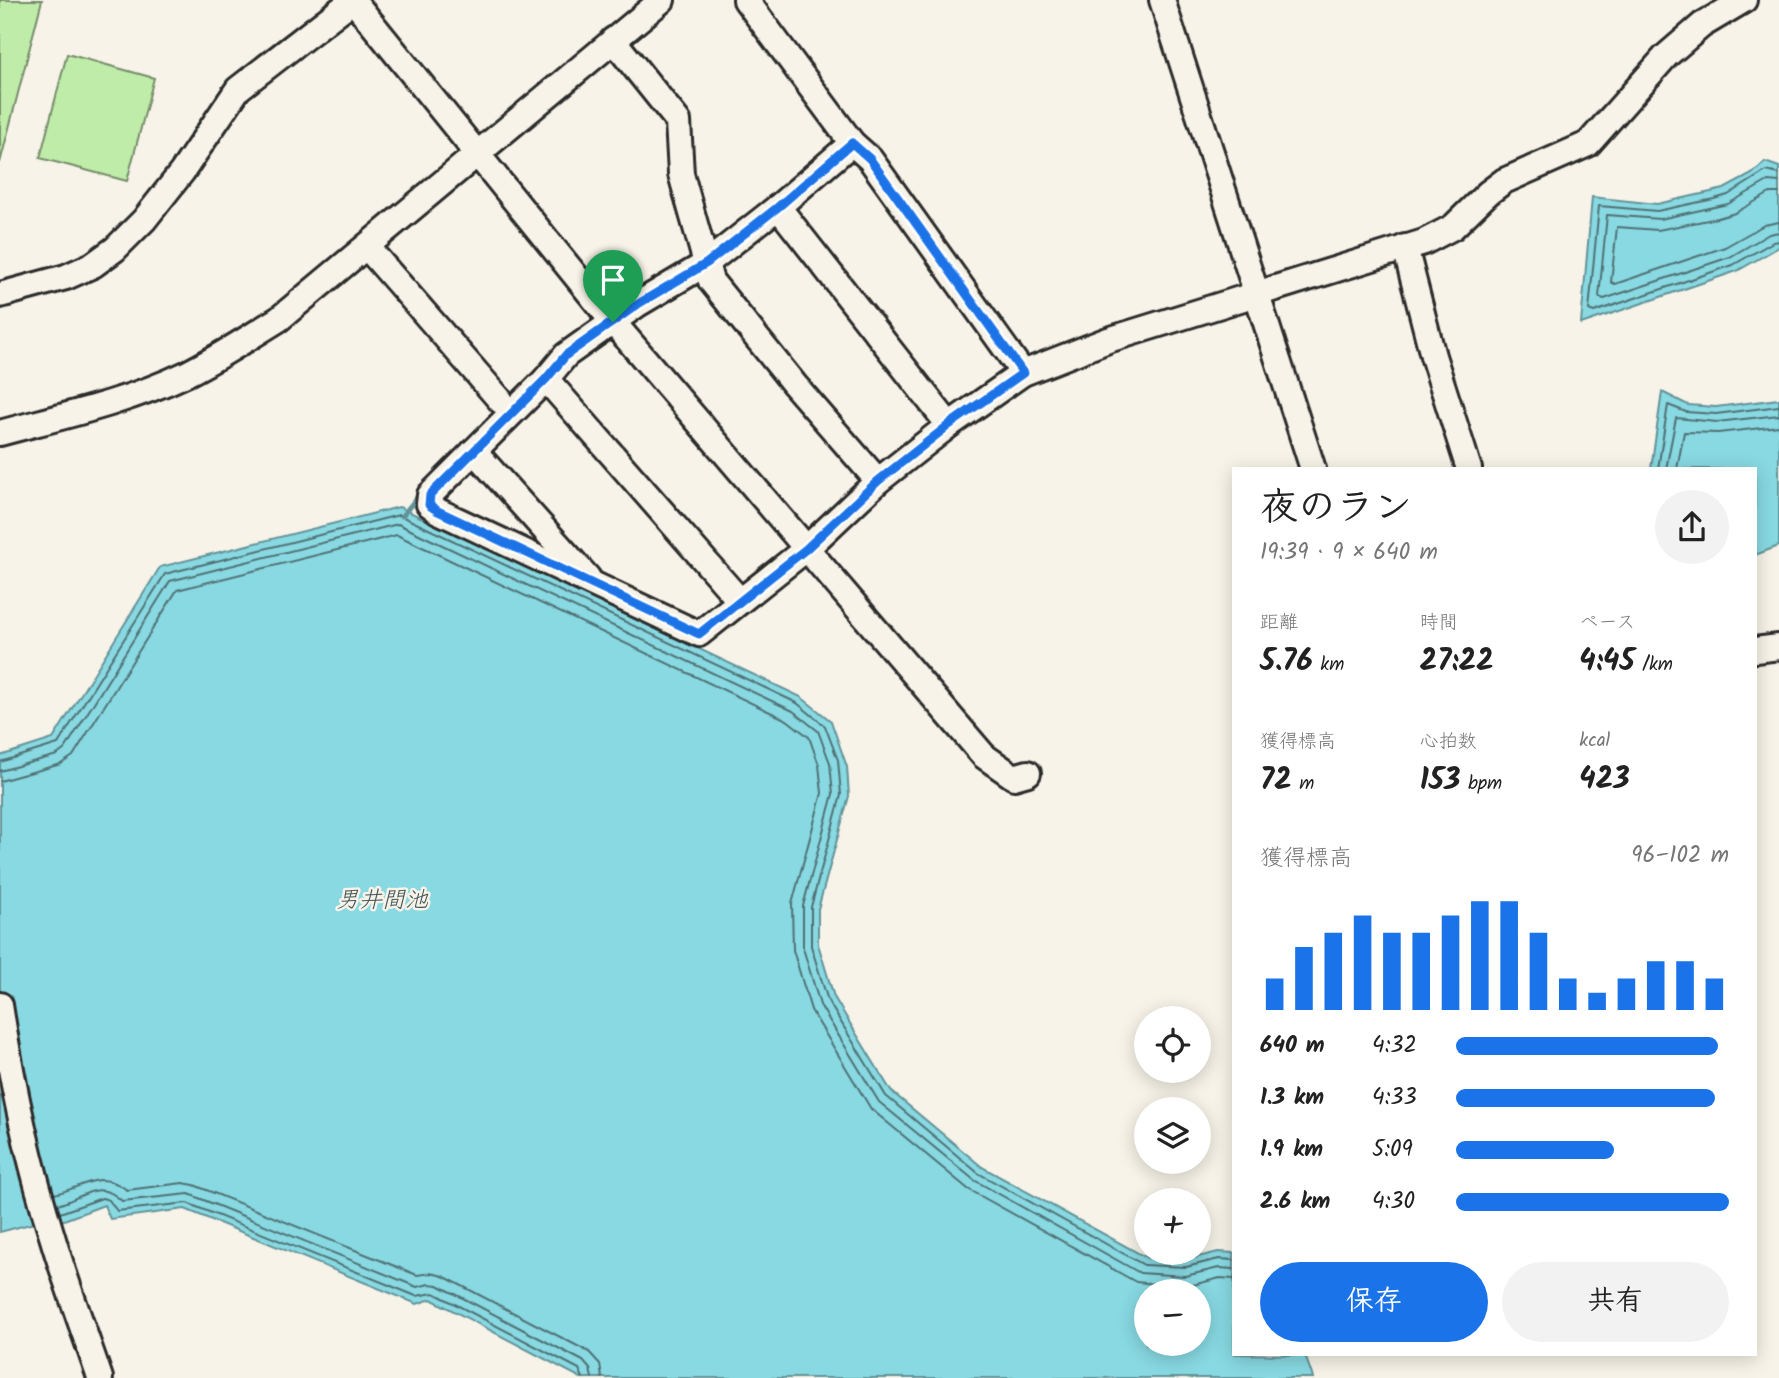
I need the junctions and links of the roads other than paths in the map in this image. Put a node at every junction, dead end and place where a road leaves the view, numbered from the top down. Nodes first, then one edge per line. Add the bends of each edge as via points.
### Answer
1 (353, 0) edge
2 (662, 0) edge
3 (746, 0) edge
4 (1163, 0) edge
5 (1744, 0) edge
6 (613, 40) junction
7 (852, 143) junction
8 (478, 154) junction
9 (778, 207) junction
10 (367, 247) junction
11 (1405, 247) junction
12 (707, 263) junction
13 (1256, 294) junction
14 (0, 295) edge
15 (613, 322) junction
16 (1023, 373) junction
17 (546, 379) junction
18 (502, 401) dead end
19 (949, 425) junction
20 (0, 433) edge
21 (474, 451) junction
22 (1312, 467) edge
23 (1468, 467) edge
24 (878, 481) junction
25 (806, 549) junction
26 (595, 586) junction
27 (740, 601) junction
28 (1779, 647) edge
29 (1757, 650) edge
30 (1028, 773) dead end
31 (0, 1005) edge
32 (100, 1378) edge

1 - 8 street
1 - 14 street via 238,89 152,211 115,248 66,277
2 - 6 street
3 - 7 street
4 - 13 street
5 - 11 street via 1702,25 1666,56 1588,144 1504,181 1453,228
6 - 8 street
6 - 12 street via 678,121 681,174
7 - 9 street
7 - 16 street via 870,159
8 - 10 street
8 - 15 street
9 - 12 street
9 - 19 street
10 - 18 street
10 - 20 street via 279,319 224,354 96,408
11 - 13 street
11 - 23 street
12 - 15 street
12 - 24 street via 712,281
13 - 16 street via 1108,340
13 - 22 street
15 - 17 street via 566,355
15 - 25 street
16 - 19 street
17 - 21 street
17 - 27 street
19 - 24 street
21 - 26 street
21 - 26 street via 430,495 429,505
24 - 25 street
25 - 27 street
25 - 30 street via 984,756 1014,777
26 - 27 street via 699,634
28 - 29 street
31 - 32 street via 29,1153

